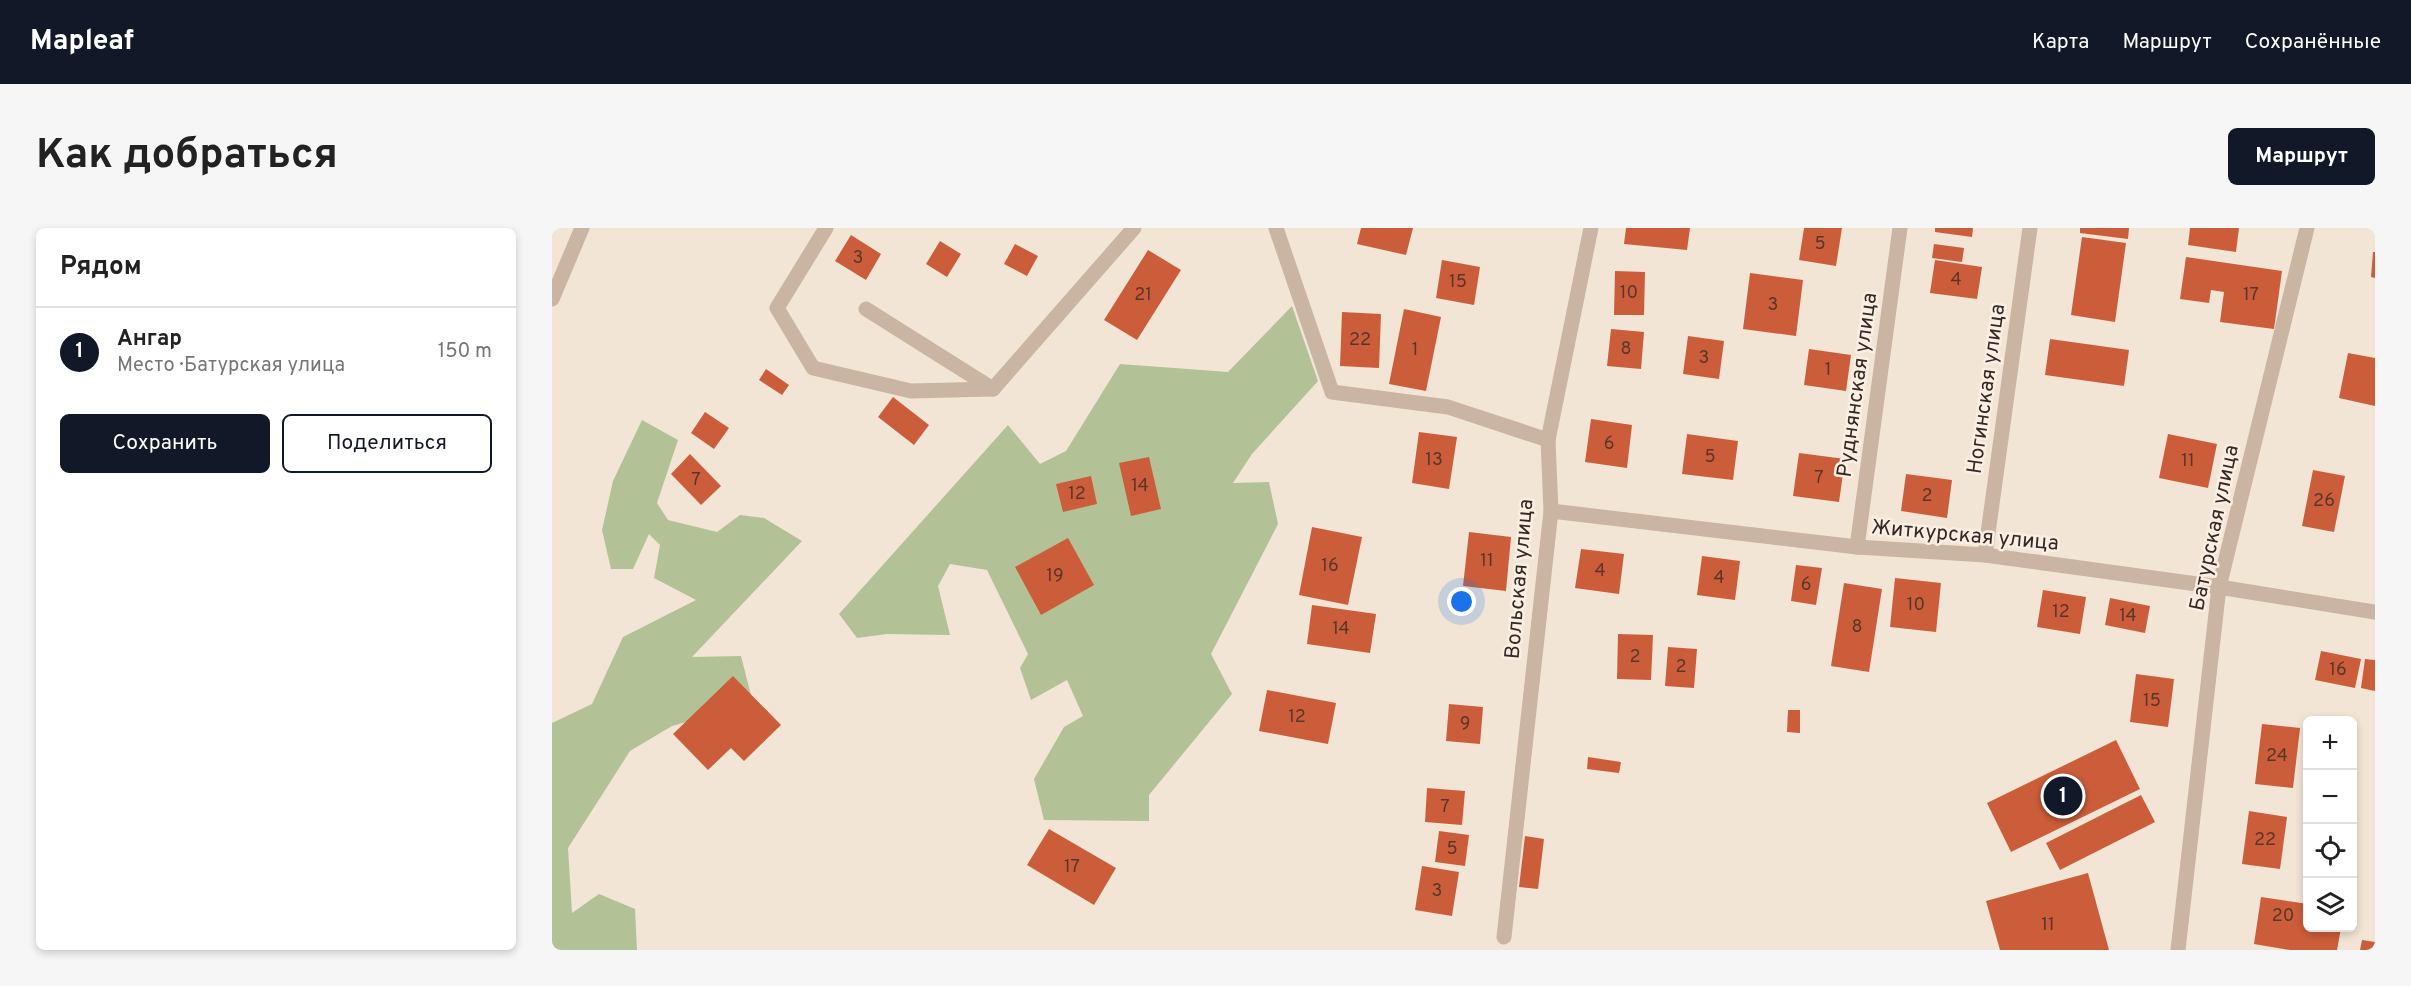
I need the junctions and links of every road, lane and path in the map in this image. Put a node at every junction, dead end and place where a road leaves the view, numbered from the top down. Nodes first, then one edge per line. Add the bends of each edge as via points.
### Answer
1 (582, 228) edge
2 (826, 228) edge
3 (1134, 228) edge
4 (1276, 228) edge
5 (1591, 228) edge
6 (1900, 228) edge
7 (2030, 228) edge
8 (2307, 228) edge
9 (552, 299) edge
10 (866, 309) dead end
11 (993, 389) junction
12 (1548, 440) junction
13 (1551, 510) junction
14 (1857, 547) junction
15 (1985, 555) junction
16 (2220, 587) junction
17 (2375, 612) edge
18 (1504, 937) dead end
19 (2178, 950) edge

1 - 9 street
2 - 11 street via 777,308 813,369 911,391
3 - 11 street
4 - 12 street via 1332,392 1448,407
5 - 12 street, Вольская улица
6 - 14 street, Руднянская улица
7 - 15 street, Ногинская улица
8 - 16 street, Батурская улица
10 - 11 street
12 - 13 street, Вольская улица
13 - 14 street, Житкурская улица
13 - 18 street, Вольская улица
14 - 15 street, Житкурская улица
15 - 16 street, Житкурская улица
16 - 17 street, Житкурская улица
16 - 19 street, Батурская улица

